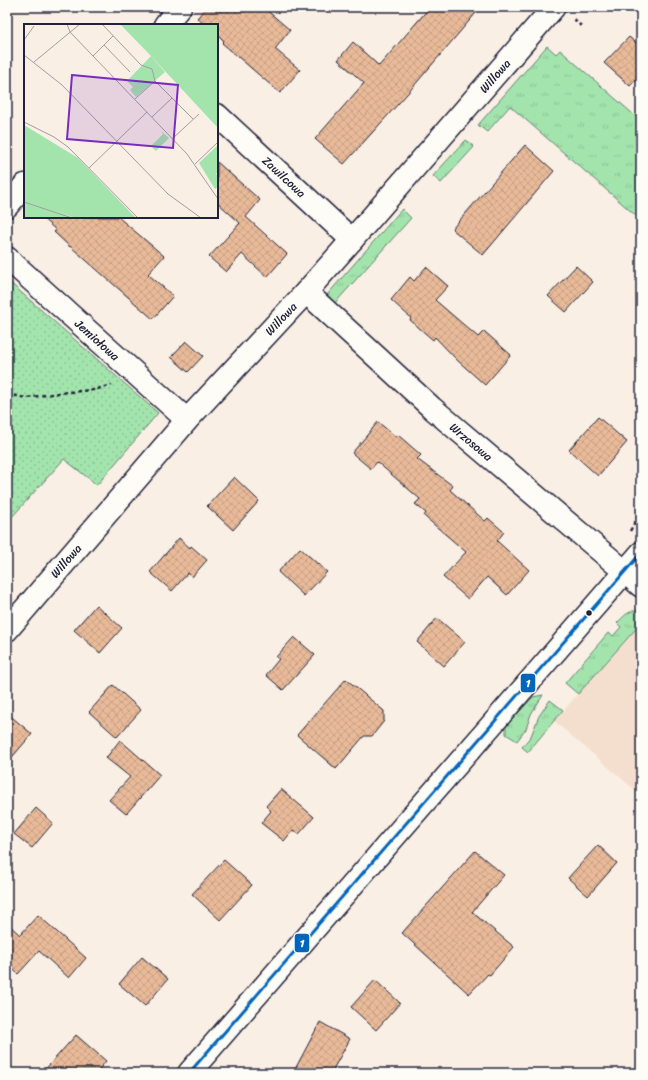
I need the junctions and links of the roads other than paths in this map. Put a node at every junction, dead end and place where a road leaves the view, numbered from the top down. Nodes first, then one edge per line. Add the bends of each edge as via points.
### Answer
1 (180, 7) edge
2 (549, 9) edge
3 (166, 24) edge
4 (218, 116) edge
5 (24, 186) edge
6 (7, 206) edge
7 (352, 240) junction
8 (7, 258) edge
9 (306, 292) junction
10 (187, 420) junction
11 (641, 553) edge
12 (625, 572) junction
13 (641, 586) edge
14 (7, 630) edge
15 (189, 1073) edge

1 - 3 street
2 - 7 street, Willowa
4 - 7 street, Zawilcowa
5 - 6 street
7 - 9 street, Willowa
8 - 10 street, Jemiołowa
9 - 10 street, Willowa
9 - 12 street, Wrzosowa via 432,408
10 - 14 street, Willowa
11 - 12 street
12 - 13 street, Wrzosowa
12 - 15 street

